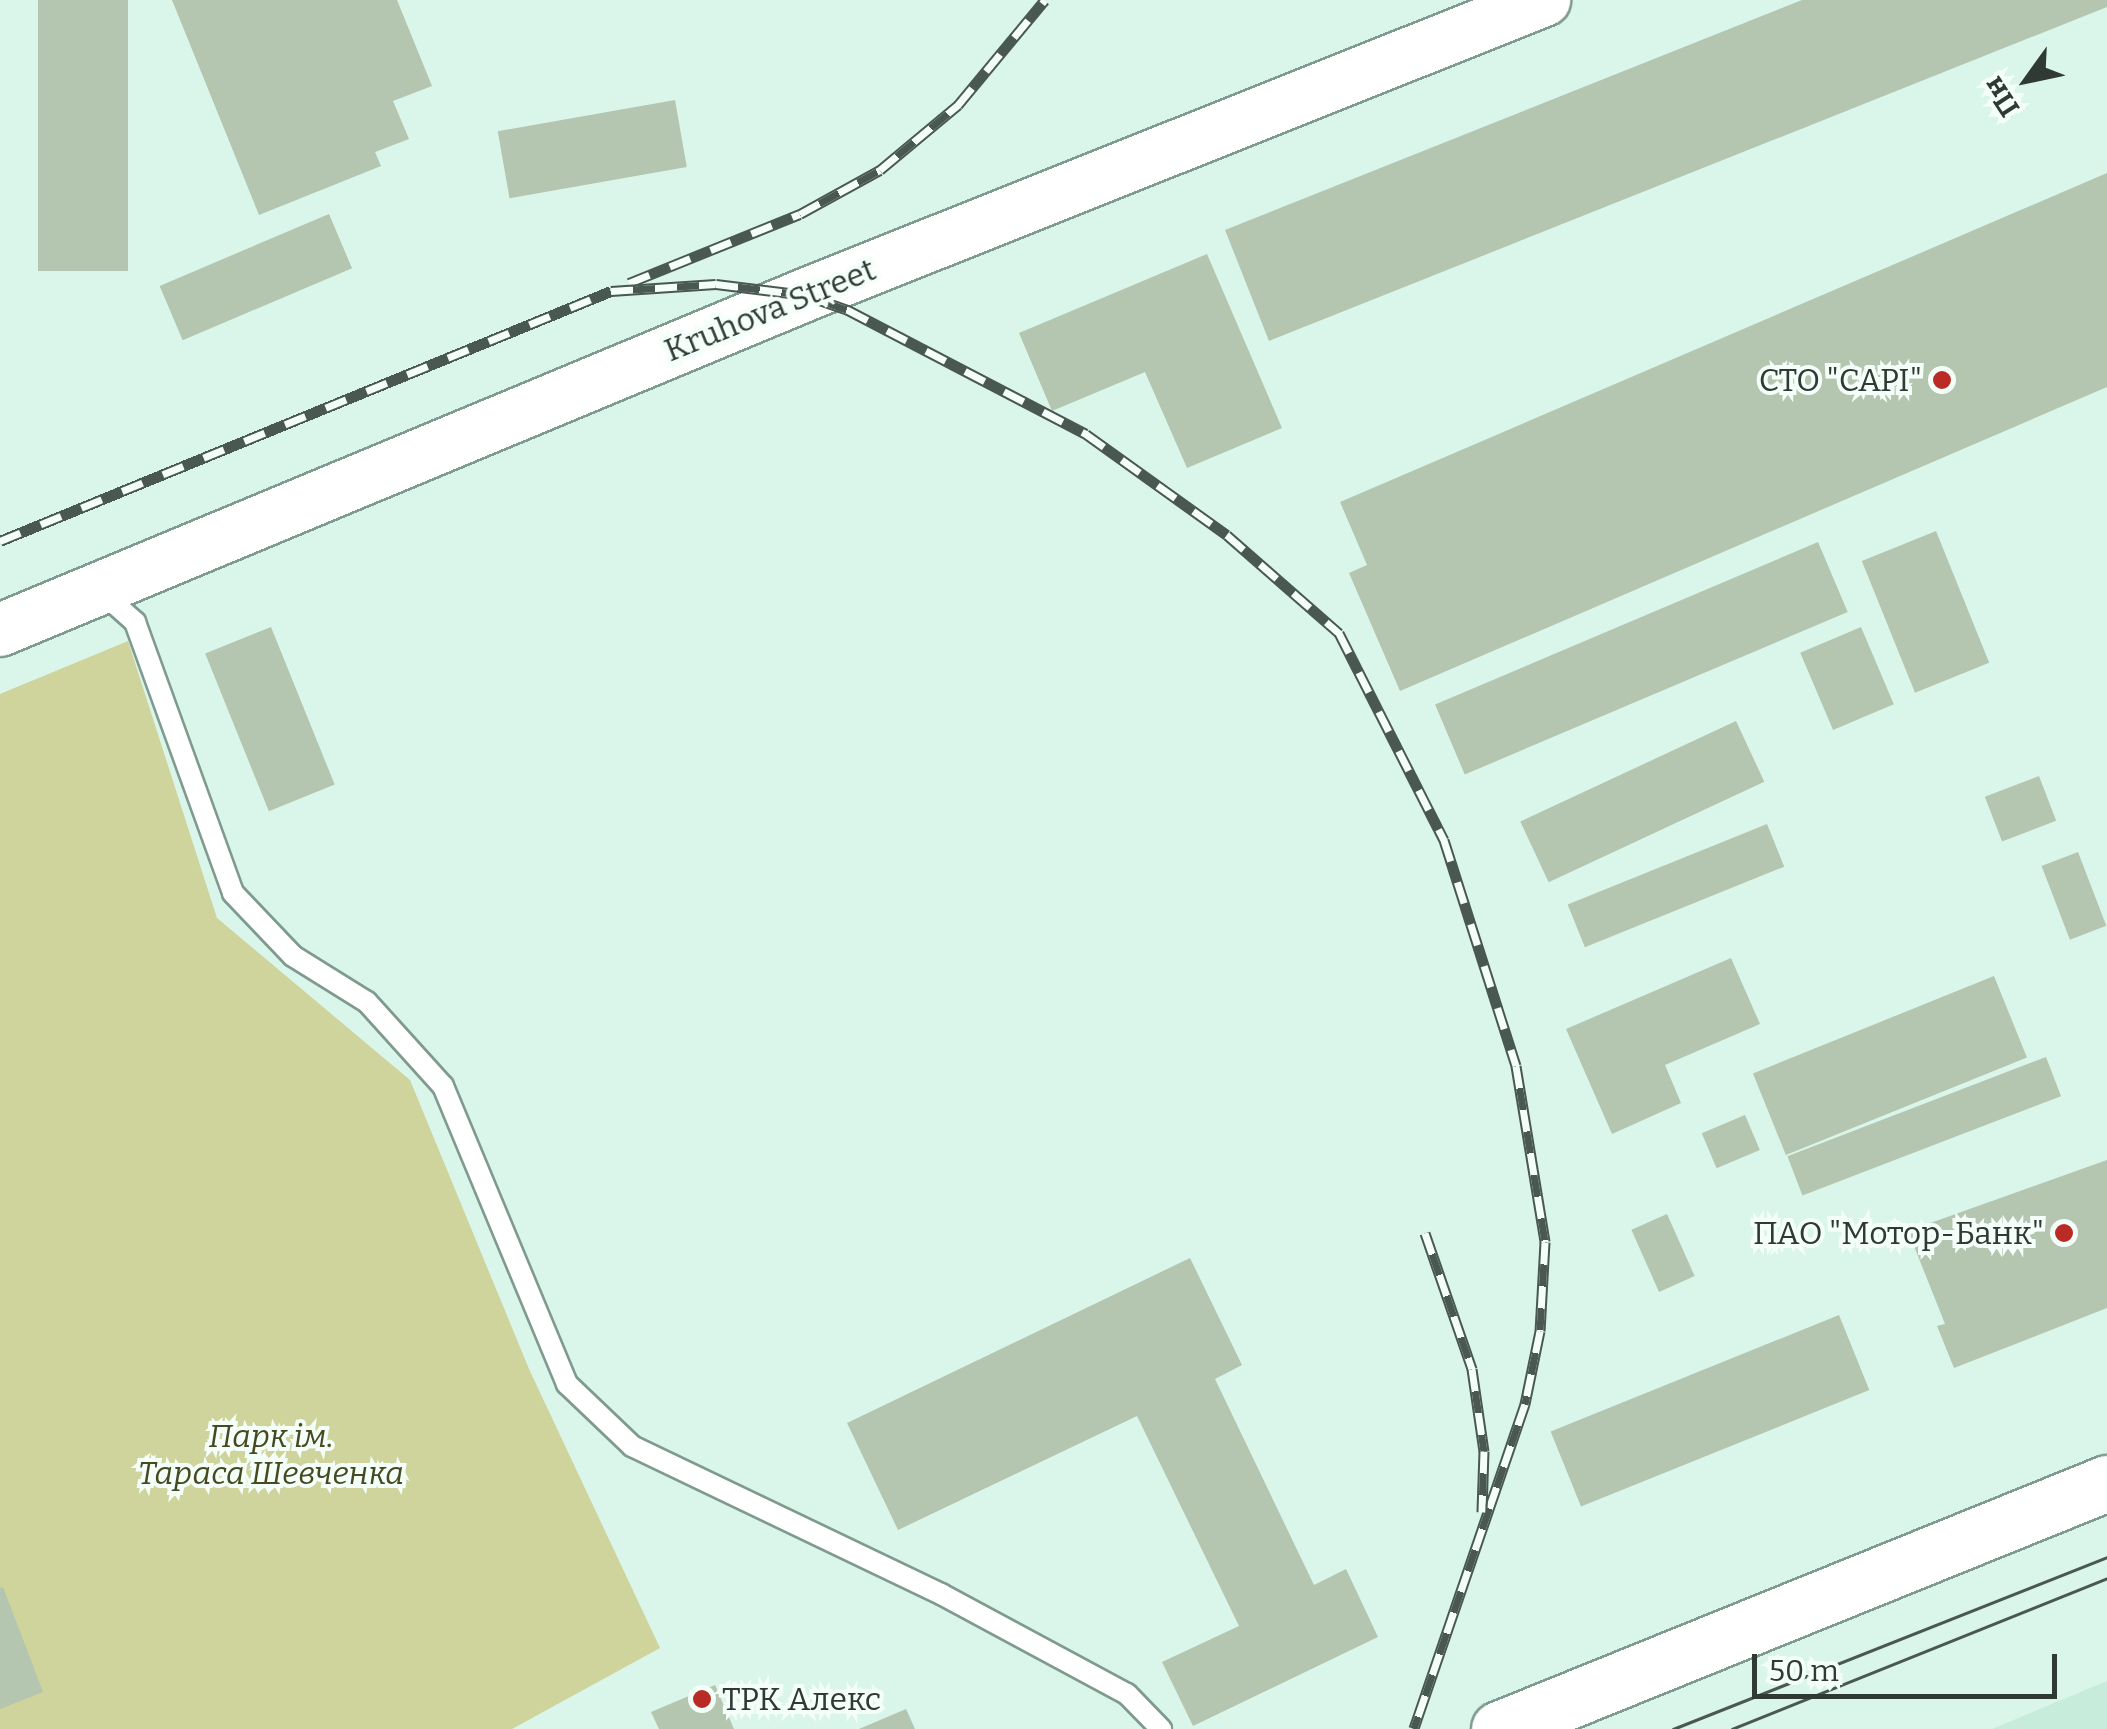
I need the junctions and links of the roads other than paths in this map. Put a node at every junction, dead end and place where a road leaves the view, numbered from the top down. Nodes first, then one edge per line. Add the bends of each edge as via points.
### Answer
1 (1544, 0) edge
2 (98, 590) junction
3 (0, 630) edge
4 (2107, 1483) edge
5 (1162, 1729) edge
6 (1498, 1729) edge

1 - 2 street, Kruhova Street via 805,295
2 - 3 street, Kruhova Street
2 - 5 lane via 135,622 234,892 293,956 366,1002 442,1086 566,1384 632,1446 942,1594 1126,1694
4 - 6 main road

